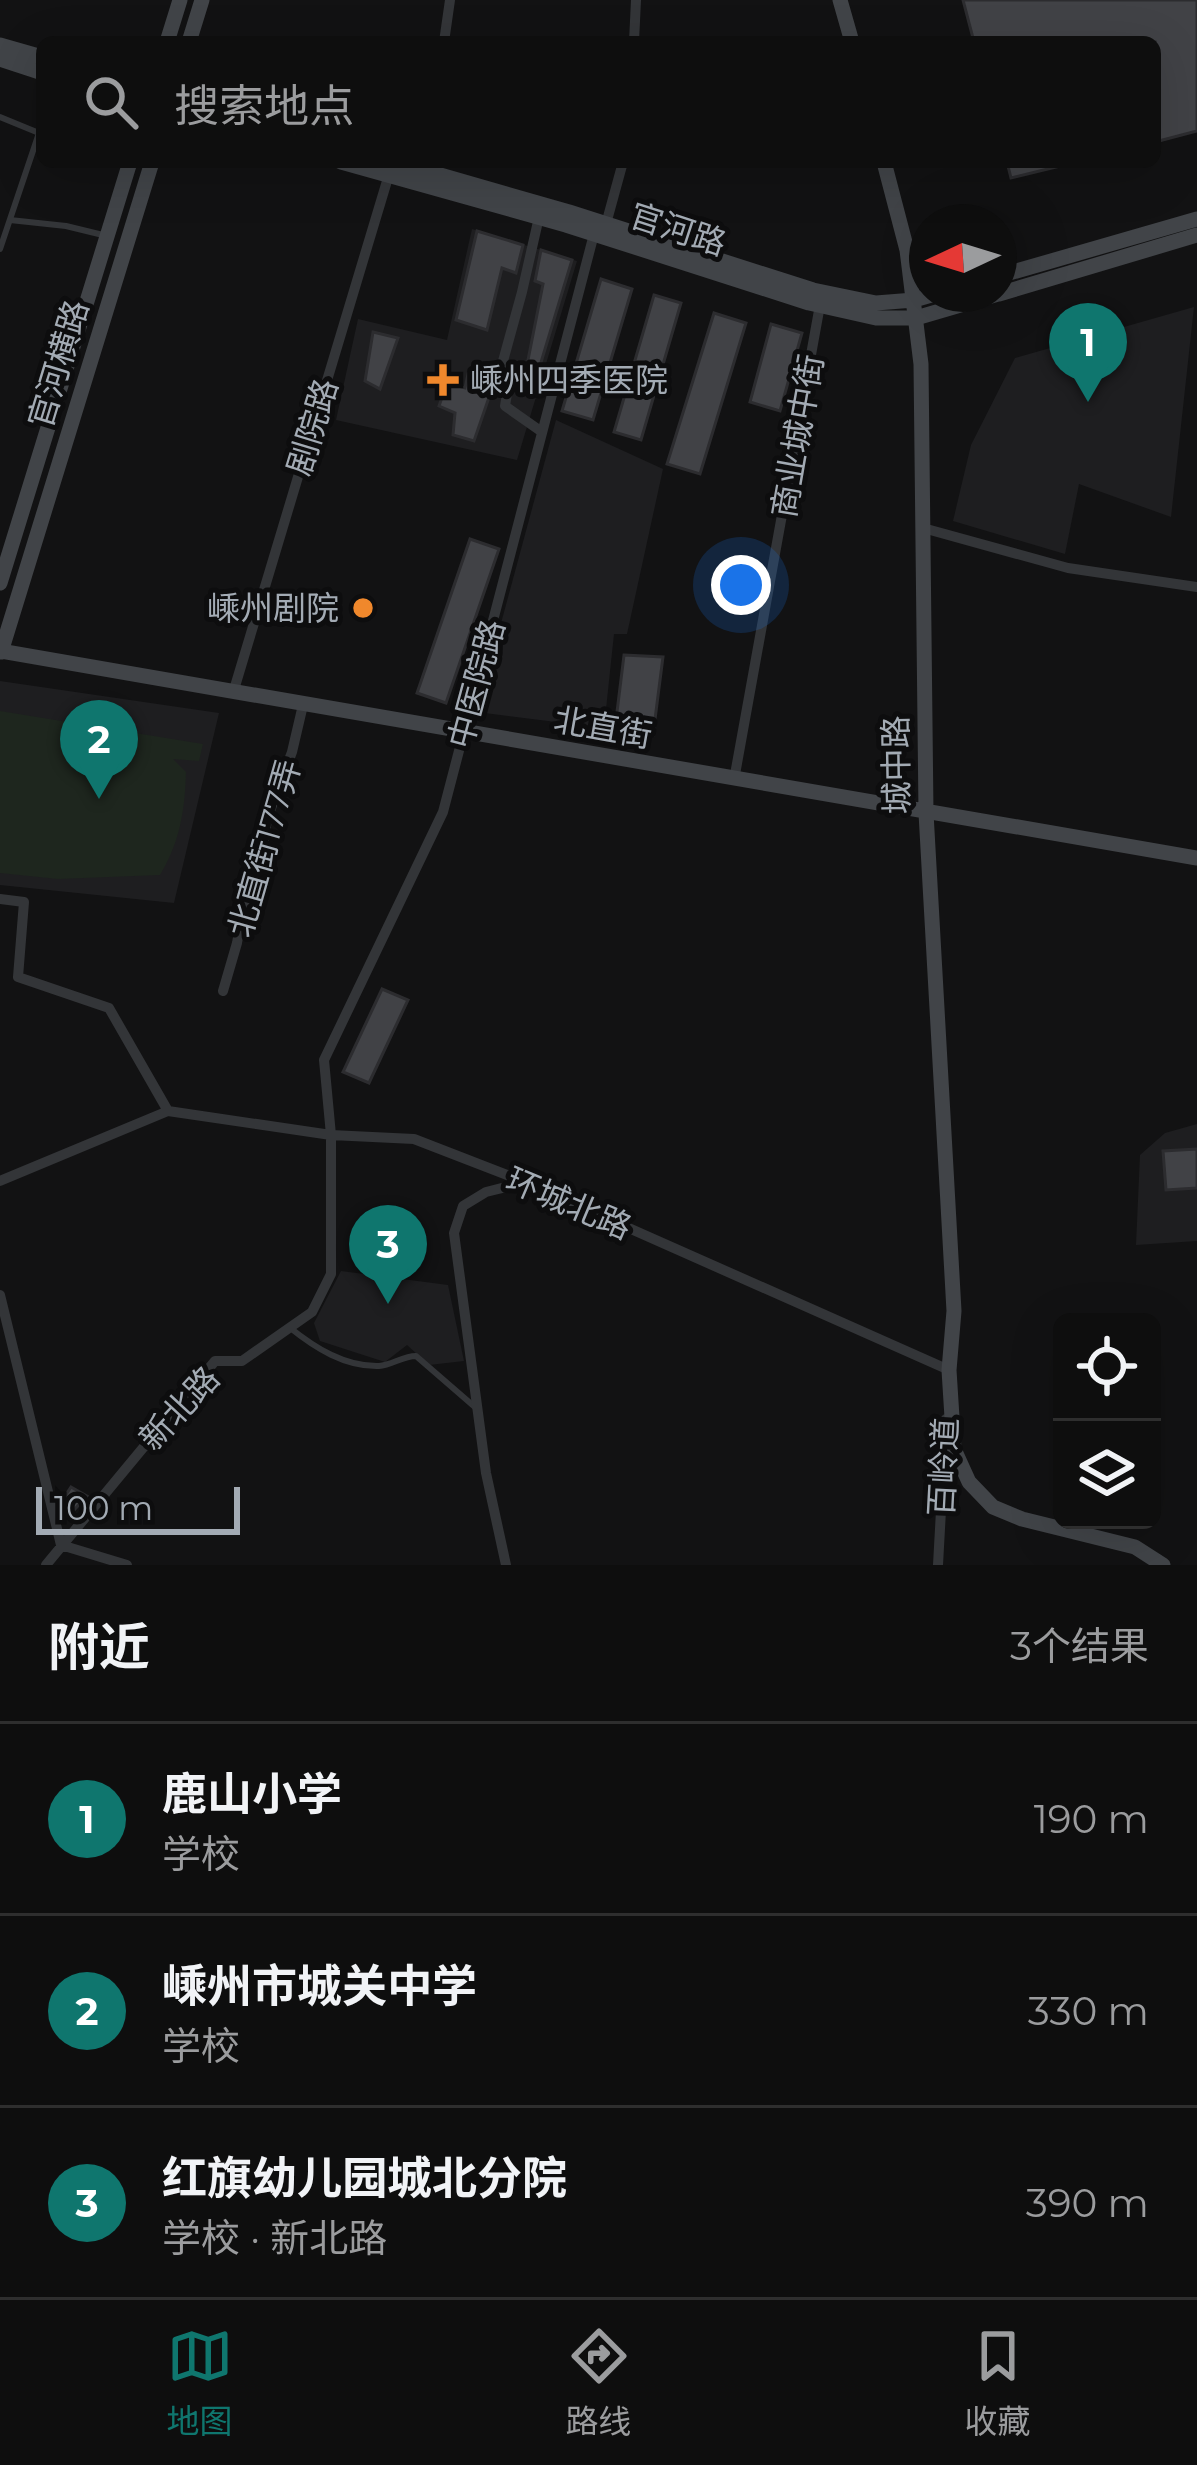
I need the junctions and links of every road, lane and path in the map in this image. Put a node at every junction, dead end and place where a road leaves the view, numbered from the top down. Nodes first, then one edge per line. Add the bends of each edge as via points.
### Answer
1 (180, 0) edge
2 (202, 0) edge
3 (450, 0) edge
4 (636, 0) edge
5 (840, 0) edge
6 (169, 36) edge
7 (191, 36) edge
8 (445, 36) edge
9 (634, 36) edge
10 (849, 36) edge
11 (0, 45) edge
12 (36, 55) edge
13 (0, 59) edge
14 (36, 71) edge
15 (0, 117) edge
16 (36, 132) edge
17 (36, 142) edge
18 (128, 168) edge
19 (150, 168) edge
20 (391, 168) edge
21 (398, 168) edge
22 (399, 168) edge
23 (621, 168) edge
24 (886, 168) edge
25 (539, 218) junction
26 (1197, 219) edge
27 (10, 220) junction
28 (600, 229) junction
29 (1197, 235) edge
30 (107, 236) junction
31 (0, 249) edge
32 (909, 264) edge
33 (1017, 270) edge
34 (1017, 288) edge
35 (909, 300) edge
36 (820, 305) junction
37 (915, 312) edge
38 (936, 312) edge
39 (916, 318) junction
40 (542, 432) junction
41 (923, 528) junction
42 (4, 555) edge
43 (0, 583) edge
44 (1197, 587) edge
45 (0, 652) edge
46 (232, 693) junction
47 (302, 705) junction
48 (464, 733) junction
49 (734, 780) junction
50 (926, 813) junction
51 (1197, 858) edge
52 (0, 899) edge
53 (223, 991) dead end
54 (168, 1111) junction
55 (331, 1135) junction
56 (0, 1181) edge
57 (525, 1182) junction
58 (0, 1295) edge
59 (290, 1328) junction
60 (949, 1370) junction
61 (477, 1409) junction
62 (61, 1545) junction
63 (46, 1565) edge
64 (127, 1565) edge
65 (506, 1565) edge
66 (938, 1565) edge
67 (1163, 1565) edge

1 - 6 main road
2 - 7 main road
3 - 8 street
4 - 9 street
5 - 10 main road
11 - 12 main road
13 - 14 main road
15 - 16 lane
17 - 27 lane
18 - 30 main road, 官河横路
19 - 45 main road, 官河横路
20 - 46 street, 剧院路
21 - 25 main road, 官河路
22 - 28 main road, 官河路
23 - 28 street, 中医院路
24 - 32 main road, 城中路
25 - 28 main road, 官河路
25 - 40 street via 502,361 511,370 505,406
26 - 33 main road
27 - 30 lane
27 - 31 lane
28 - 35 main road, 官河路 via 813,290 876,303
28 - 36 main road, 官河路
28 - 40 street, 中医院路
29 - 34 main road, 官河路
30 - 42 main road, 官河横路
36 - 39 main road, 官河路
36 - 49 street, 商业城中街
37 - 39 main road, 城中路
38 - 39 main road, 官河路
39 - 41 main road, 城中路
40 - 48 street, 中医院路
41 - 44 street via 1068,568
41 - 50 main road, 城中路
42 - 43 main road, 官河横路
45 - 46 main road, 北直街
46 - 47 main road, 北直街
47 - 48 main road, 北直街
47 - 53 street, 北直街177弄
48 - 49 main road, 北直街
48 - 55 street, 中医院路 via 443,812 324,1060
49 - 50 main road, 北直街
50 - 51 main road, 北直街
50 - 60 main road, 城中路 via 954,1311
52 - 54 street via 24,902 18,977 109,1008
54 - 55 street, 环城北路
54 - 56 street
55 - 57 street, 环城北路 via 414,1139
55 - 59 street, 新北路 via 331,1274 312,1312
57 - 60 street, 环城北路
57 - 61 street via 463,1206 454,1233
58 - 62 street
59 - 61 lane via 329,1355 360,1364 416,1356
59 - 62 street, 新北路 via 242,1361 215,1361
60 - 66 street, 百岭道
60 - 67 main road, 城中路 via 954,1450 993,1507 1136,1547
61 - 65 street
62 - 63 street, 新北路
62 - 64 street

